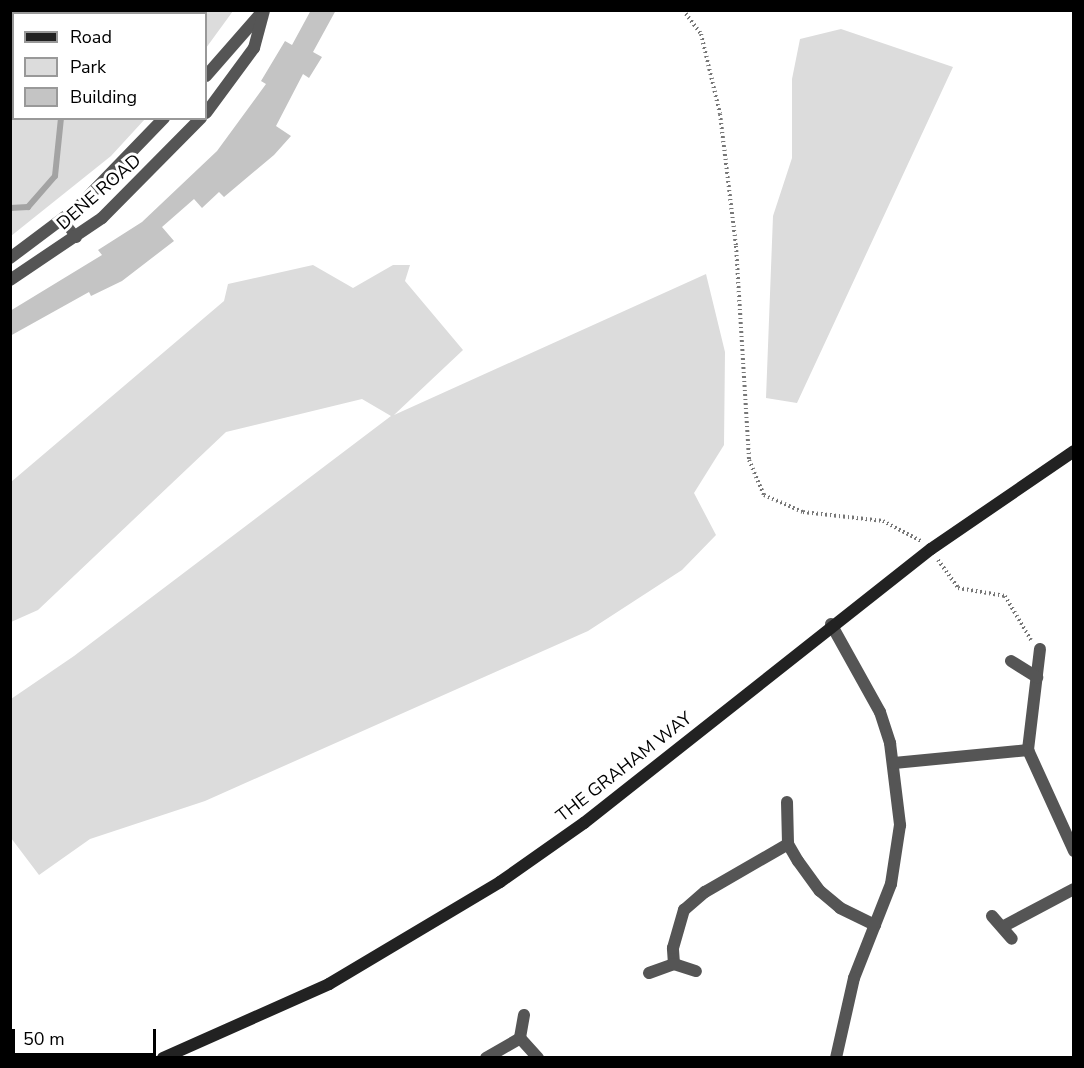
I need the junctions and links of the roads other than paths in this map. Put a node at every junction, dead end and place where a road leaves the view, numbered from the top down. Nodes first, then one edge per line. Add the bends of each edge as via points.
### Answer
1 (264, 11) edge
2 (207, 75) edge
3 (207, 112) edge
4 (162, 120) edge
5 (199, 120) edge
6 (62, 219) junction
7 (77, 238) junction
8 (10, 258) edge
9 (16, 278) edge
10 (1074, 451) edge
11 (831, 624) junction
12 (1040, 649) road end
13 (1011, 661) dead end
14 (1037, 677) junction
15 (1028, 750) junction
16 (894, 763) junction
17 (787, 802) dead end
18 (788, 844) junction
19 (1074, 851) edge
20 (1074, 889) edge
21 (992, 916) dead end
22 (875, 925) junction
23 (1004, 926) junction
24 (1012, 939) dead end
25 (674, 964) junction
26 (696, 971) dead end
27 (649, 973) dead end
28 (524, 1015) dead end
29 (520, 1038) junction
30 (163, 1058) edge
31 (486, 1058) edge
32 (538, 1058) edge
33 (836, 1058) edge

1 - 2 street
1 - 3 street via 254,48
4 - 6 street, DENE ROAD
5 - 7 street, DENE ROAD via 125,198
6 - 7 lane
6 - 8 street, DENE ROAD
7 - 9 street, DENE ROAD
8 - 9 lane
10 - 11 main road, THE GRAHAM WAY via 930,549
11 - 16 street via 880,712
11 - 30 main road, THE GRAHAM WAY via 584,823 500,882 329,984
12 - 14 street
13 - 14 street
14 - 15 street
15 - 16 street
15 - 19 street
16 - 22 street via 899,793 897,858
17 - 18 street
18 - 22 street via 820,891 840,908
18 - 25 street via 705,892 684,910 673,948
20 - 23 street
21 - 23 street
22 - 33 street via 854,978
23 - 24 street
25 - 26 street
25 - 27 street
28 - 29 street
29 - 31 street
29 - 32 street

